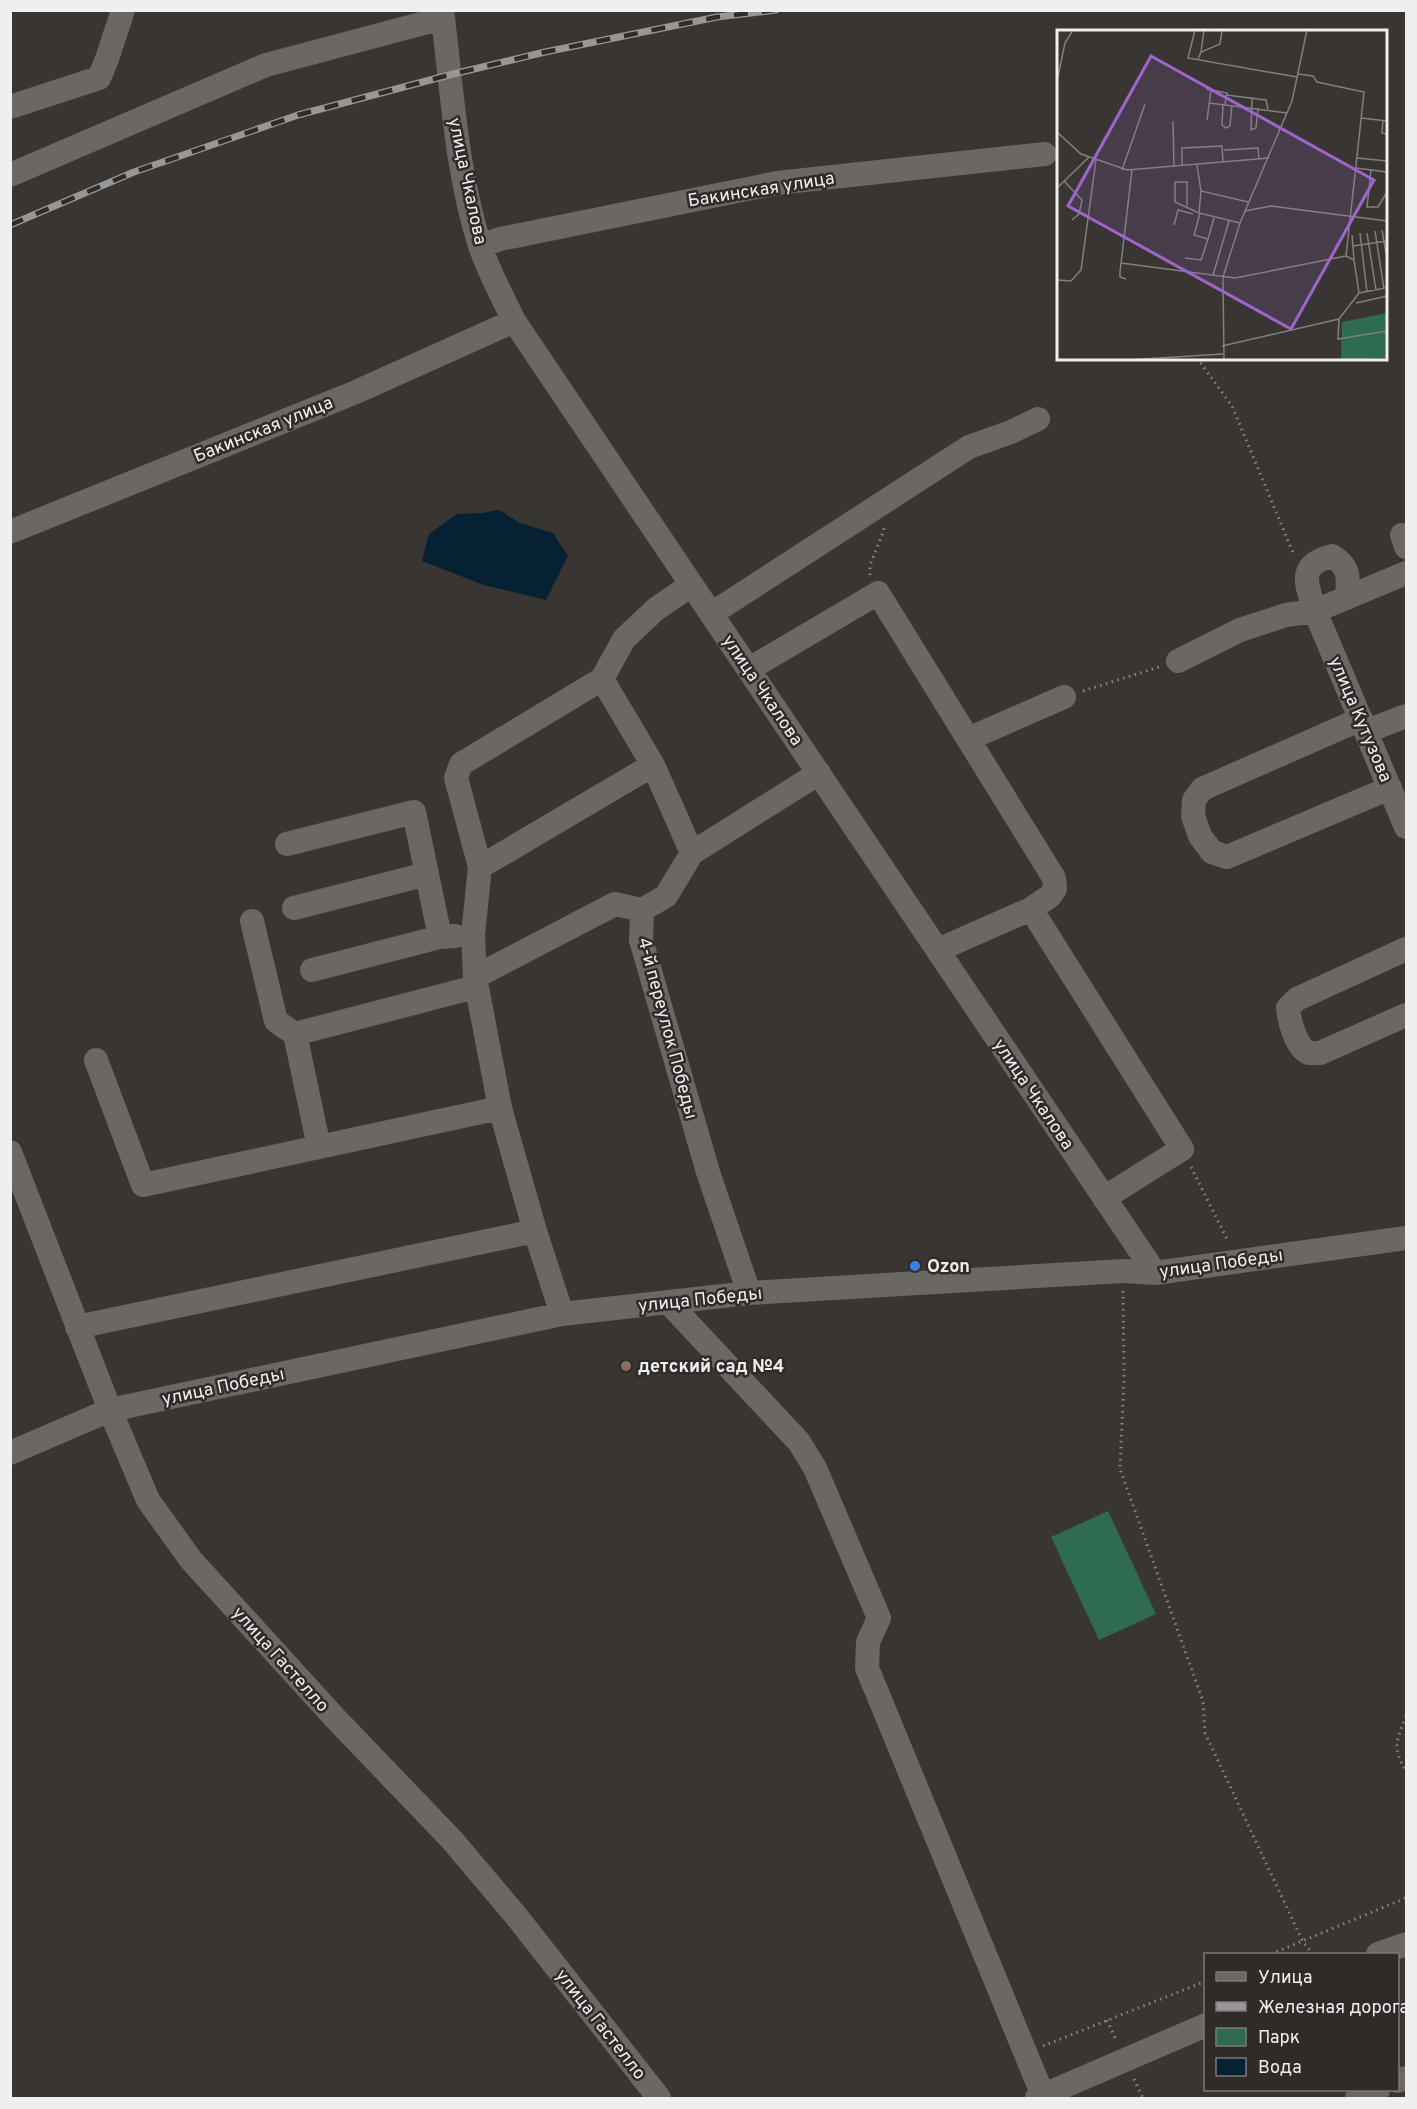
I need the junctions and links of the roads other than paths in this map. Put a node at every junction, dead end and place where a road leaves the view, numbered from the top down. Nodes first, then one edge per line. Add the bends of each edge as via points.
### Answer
1 (123, 10) edge
2 (443, 14) edge
3 (10, 107) edge
4 (1045, 154) dead end
5 (10, 175) edge
6 (480, 246) junction
7 (514, 321) junction
8 (1038, 419) dead end
9 (10, 532) edge
10 (1407, 573) edge
11 (691, 585) junction
12 (1347, 598) junction
13 (1315, 611) junction
14 (711, 614) junction
15 (1178, 661) road end
16 (749, 669) junction
17 (602, 679) junction
18 (1064, 697) road end
19 (1407, 716) edge
20 (1364, 725) junction
21 (968, 740) junction
22 (652, 765) junction
23 (819, 773) junction
24 (1390, 788) junction
25 (1407, 827) edge
26 (287, 844) dead end
27 (692, 853) junction
28 (480, 867) junction
29 (427, 874) junction
30 (294, 908) dead end
31 (1031, 909) junction
32 (642, 910) junction
33 (252, 921) dead end
34 (473, 935) junction
35 (440, 937) junction
36 (1407, 949) edge
37 (938, 950) junction
38 (312, 970) dead end
39 (475, 982) junction
40 (1407, 1015) edge
41 (295, 1034) junction
42 (96, 1060) dead end
43 (500, 1108) junction
44 (319, 1147) junction
45 (10, 1152) edge
46 (1104, 1198) junction
47 (535, 1231) junction
48 (1407, 1238) edge
49 (1155, 1273) junction
50 (749, 1293) junction
51 (669, 1303) junction
52 (562, 1314) junction
53 (77, 1327) junction
54 (110, 1410) junction
55 (10, 1453) edge
56 (1407, 1944) edge
57 (1381, 1953) edge
58 (1204, 2026) edge
59 (1375, 2091) edge
60 (659, 2098) edge
61 (1041, 2098) edge
62 (1356, 2098) edge

1 - 3 street via 99,78
2 - 5 street via 266,65
2 - 6 street, улица Чкалова via 462,166
4 - 6 street, Бакинская улица via 777,183
6 - 7 street, улица Чкалова
7 - 9 street, Бакинская улица via 356,392
7 - 11 street, улица Чкалова
8 - 14 street via 969,447
10 - 12 street
11 - 14 street, улица Чкалова
11 - 17 street via 624,639
12 - 13 street
12 - 13 street via 1348,573 1343,563 1332,556 1319,560 1310,566 1305,581
13 - 15 street via 1286,615 1240,630
13 - 20 street, улица Кутузова
14 - 16 street, улица Чкалова
16 - 21 street via 878,593
16 - 23 street, улица Чкалова
17 - 22 street
17 - 28 street via 461,764 456,778
18 - 21 street
19 - 20 street
20 - 24 street, улица Кутузова
20 - 24 street via 1202,789 1194,800 1193,816 1200,836 1212,852 1227,857
21 - 31 street via 1054,878 1050,896
22 - 27 street
22 - 28 street
23 - 27 street
23 - 37 street, улица Чкалова
24 - 25 street, улица Кутузова
26 - 29 street via 414,812
27 - 32 street via 666,896
28 - 34 street
29 - 30 street
29 - 35 street
31 - 37 street
31 - 46 street via 1182,1149
32 - 39 street via 615,904
32 - 50 street, 4-й переулок Победы via 641,940 708,1172
33 - 41 street via 276,1021
34 - 35 street
34 - 39 street
35 - 38 street
36 - 40 street via 1297,999 1288,1008 1289,1022 1302,1047 1310,1053 1320,1053
37 - 46 street, улица Чкалова
39 - 41 street
39 - 43 street
41 - 44 street
42 - 44 street via 143,1185
43 - 44 street
43 - 47 street
45 - 53 street, улица Гастелло
46 - 49 street, улица Чкалова
47 - 52 street
47 - 53 street
48 - 49 street, улица Победы
49 - 50 street, улица Победы via 1123,1271
50 - 51 street, улица Победы
51 - 52 street, улица Победы
51 - 61 street via 799,1442 815,1468 879,1618 868,1642 867,1668
52 - 54 street, улица Победы
53 - 54 street, улица Гастелло
54 - 55 street, улица Победы
54 - 60 street, улица Гастелло via 148,1500 191,1560 452,1840
56 - 57 street
58 - 61 street
59 - 62 street

